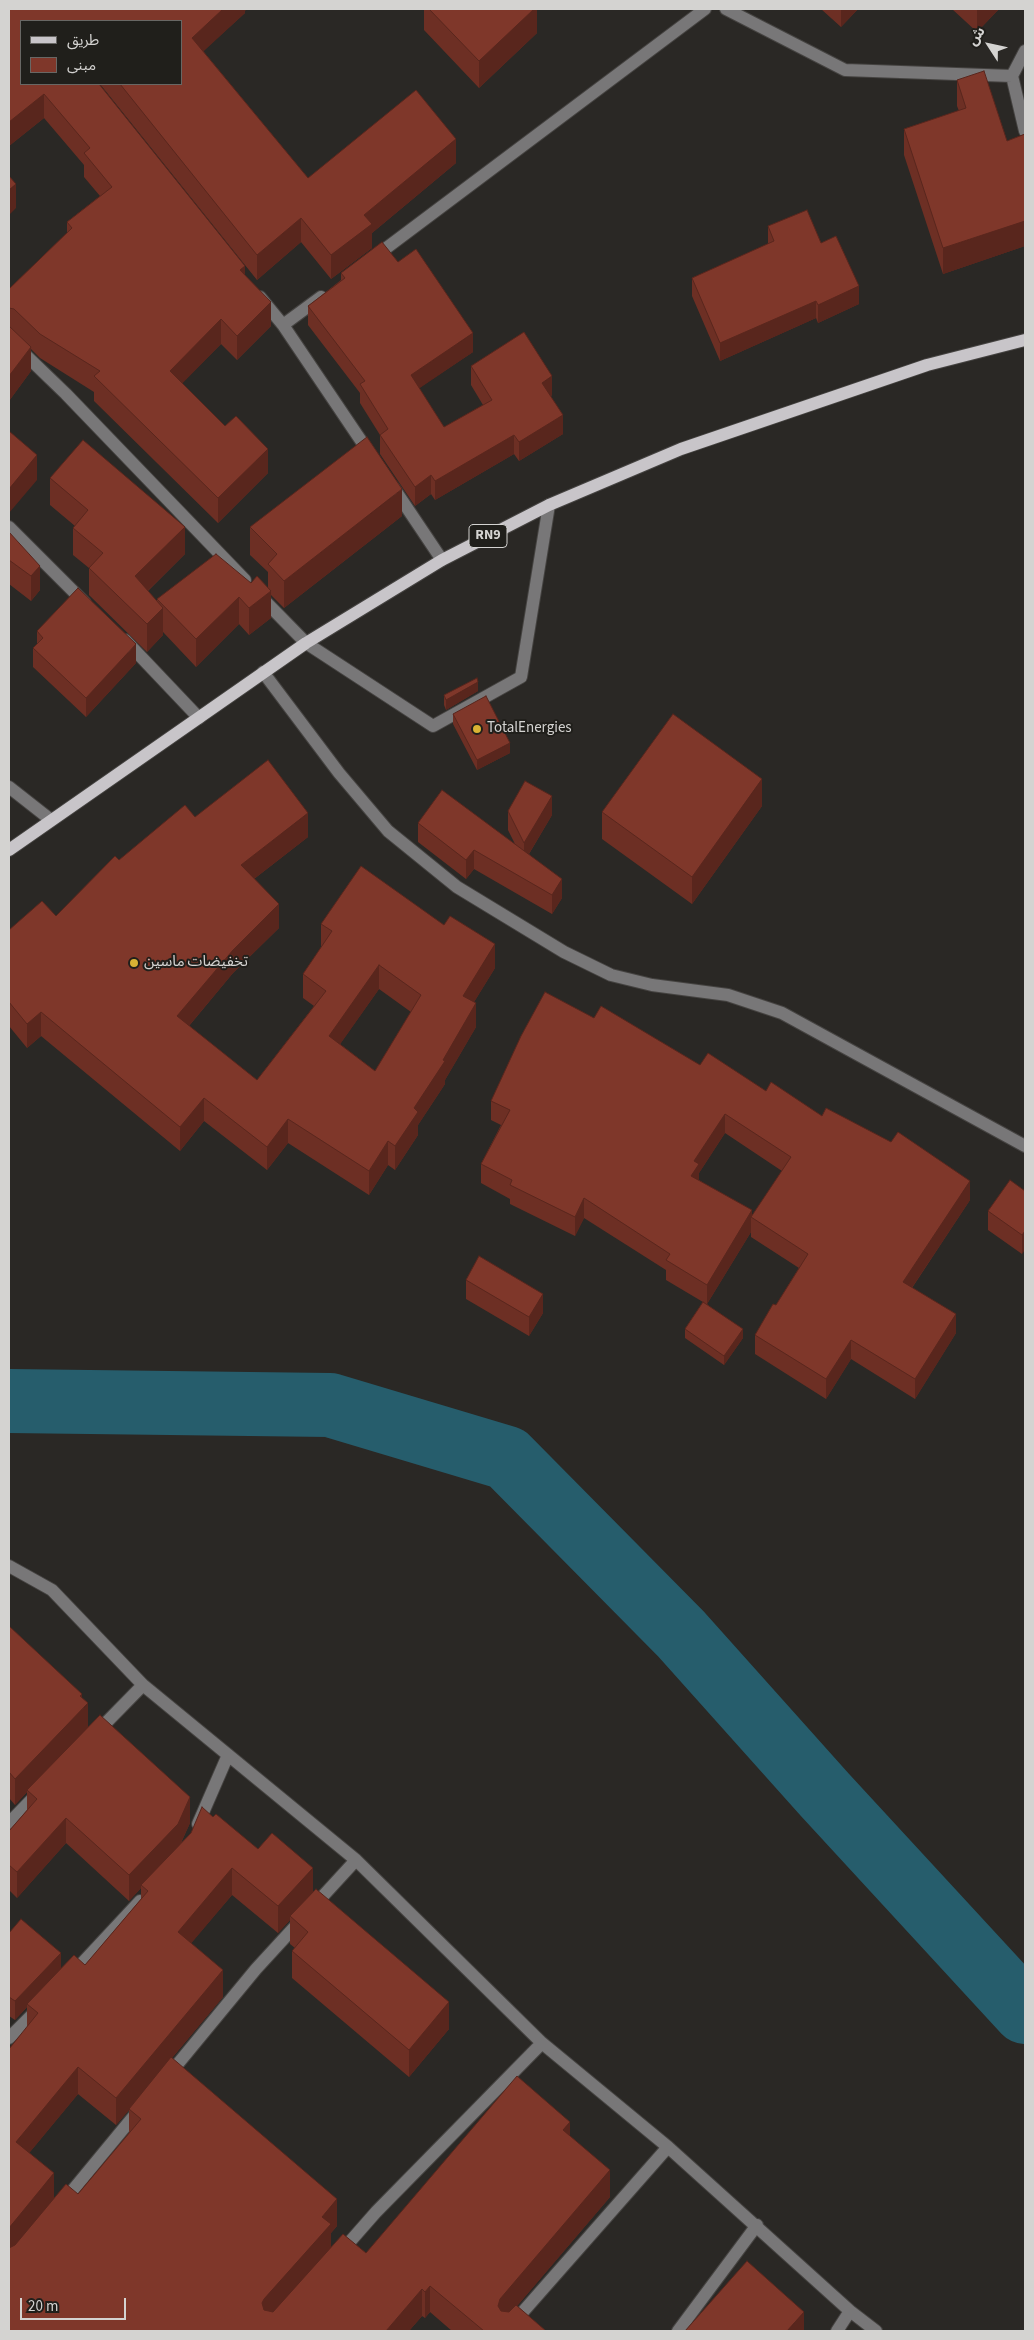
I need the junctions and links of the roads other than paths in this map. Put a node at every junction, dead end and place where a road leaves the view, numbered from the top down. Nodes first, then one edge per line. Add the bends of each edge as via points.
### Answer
1 (704, 9) edge
2 (726, 9) edge
3 (1025, 51) edge
4 (1012, 76) junction
5 (1025, 131) edge
6 (362, 265) edge
7 (252, 286) edge
8 (331, 289) edge
9 (283, 325) junction
10 (9, 340) edge
11 (1025, 340) edge
12 (376, 463) edge
13 (387, 479) edge
14 (549, 504) junction
15 (9, 527) edge
16 (442, 560) junction
17 (94, 611) edge
18 (115, 631) edge
19 (306, 644) junction
20 (263, 672) junction
21 (199, 718) junction
22 (9, 787) edge
23 (51, 820) junction
24 (9, 850) edge
25 (1025, 1146) edge
26 (9, 1566) edge
27 (142, 1685) junction
28 (89, 1740) edge
29 (228, 1755) junction
30 (49, 1782) edge
31 (9, 1823) edge
32 (193, 1836) edge
33 (356, 1860) junction
34 (151, 1889) edge
35 (64, 1982) edge
36 (50, 1996) edge
37 (9, 2038) edge
38 (542, 2043) junction
39 (157, 2089) edge
40 (144, 2104) edge
41 (668, 2147) junction
42 (56, 2210) edge
43 (757, 2225) junction
44 (330, 2264) edge
45 (850, 2311) junction
46 (506, 2331) edge
47 (678, 2331) edge
48 (837, 2331) edge
49 (876, 2331) edge

1 - 6 street
2 - 4 street via 845,70
3 - 4 street
4 - 5 street
7 - 9 street
8 - 9 street
9 - 12 street
10 - 19 street via 66,394
11 - 14 main road, RN9 via 927,366 681,450
13 - 16 street
14 - 16 main road, RN9
14 - 19 street via 521,677 433,726
15 - 17 street
16 - 19 main road, RN9
18 - 21 street
19 - 20 main road, RN9
20 - 21 main road, RN9
20 - 25 street via 339,773 388,831 458,887 564,952 611,975 652,985 728,995 782,1013
21 - 23 main road, RN9
22 - 23 street
23 - 24 main road, RN9
26 - 27 street via 52,1590
27 - 28 street
27 - 29 street
29 - 32 street
29 - 33 street
30 - 31 street
33 - 38 street
33 - 39 street via 256,1969
34 - 35 street
36 - 37 street
38 - 41 street
38 - 44 street via 376,2212
40 - 42 street
41 - 43 street
41 - 46 street
43 - 45 street
43 - 47 street
45 - 48 street
45 - 49 street

